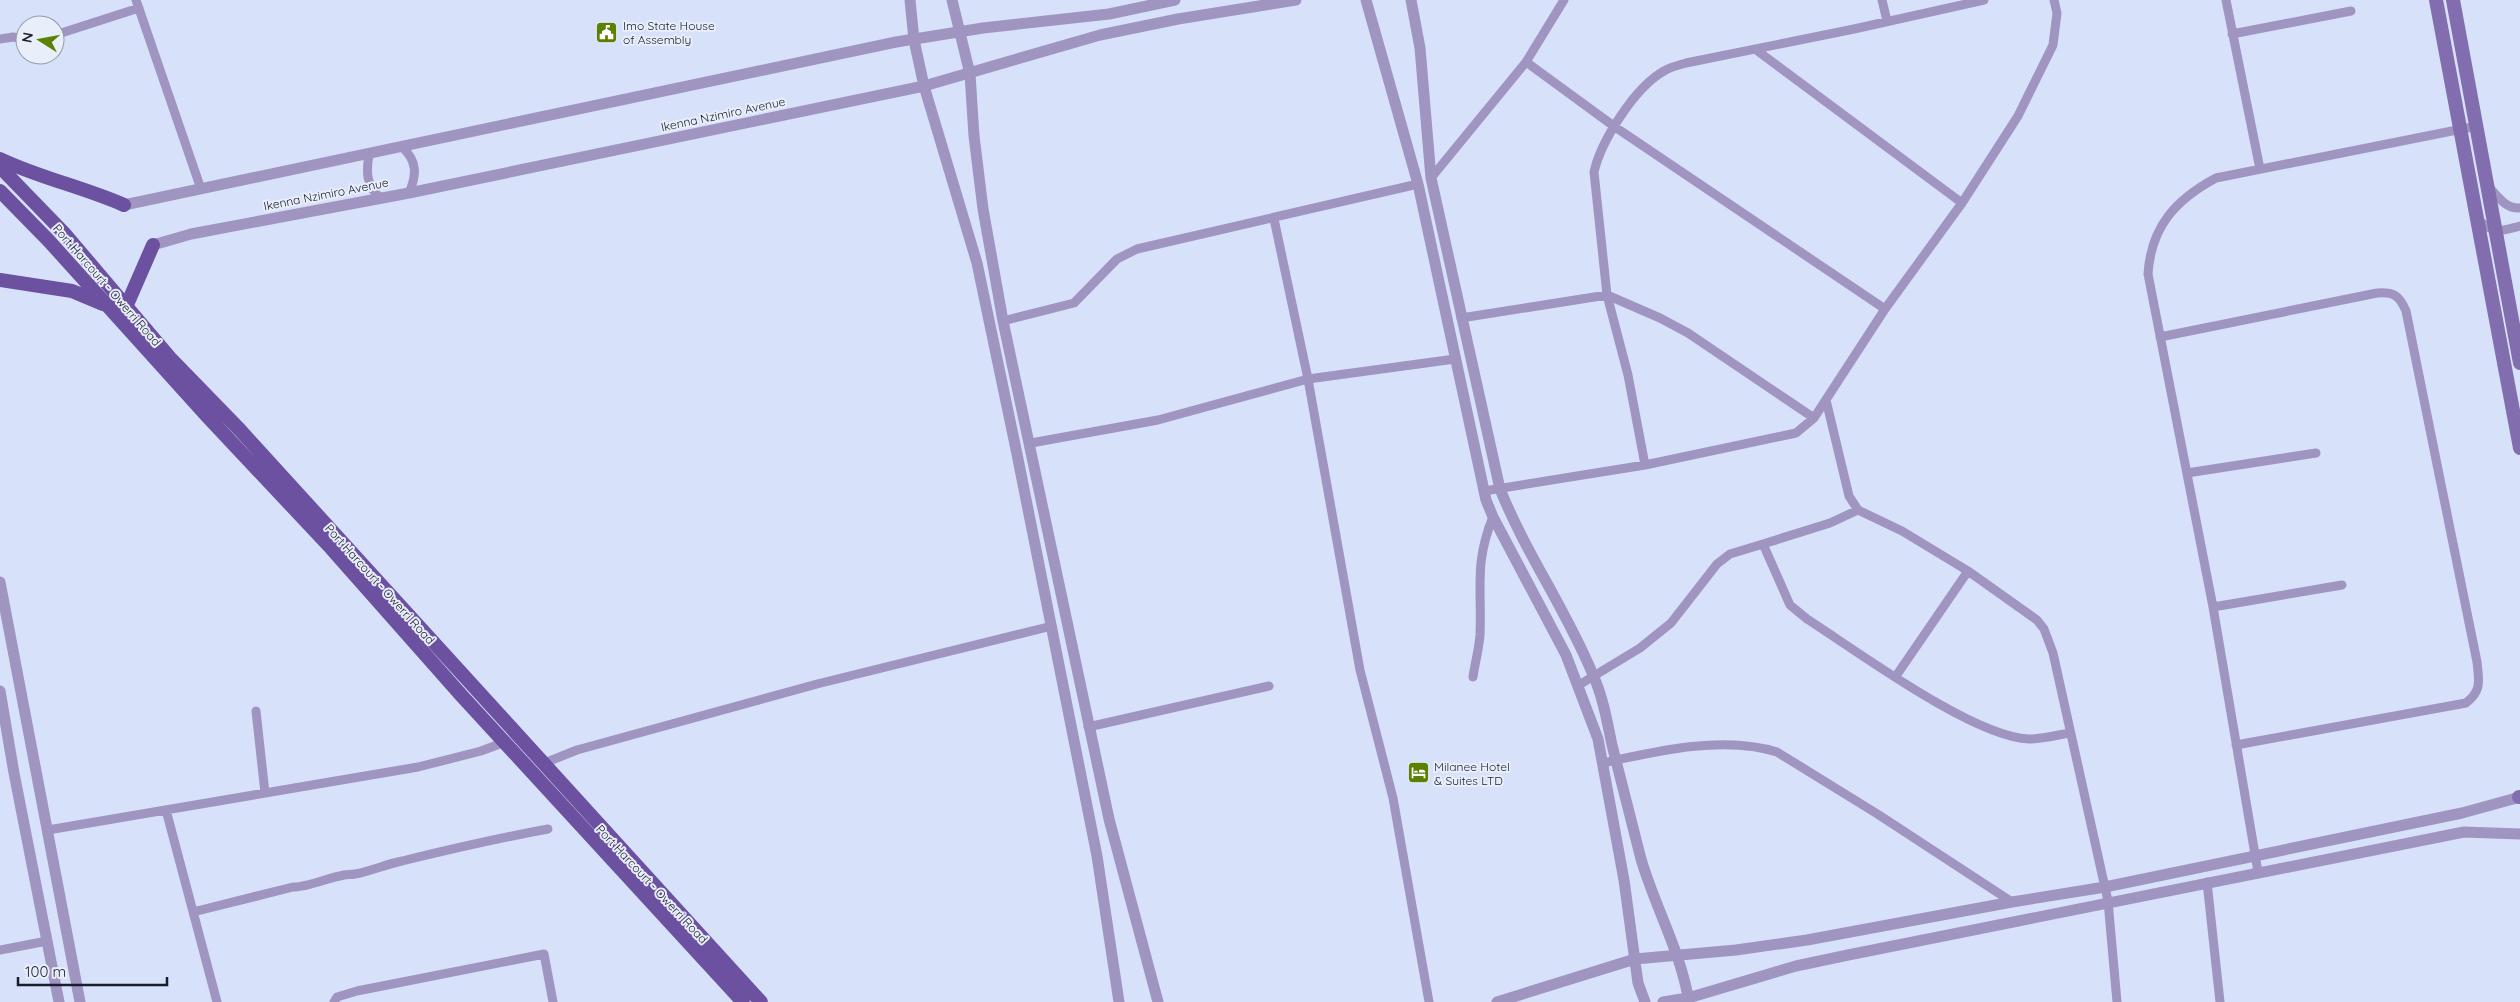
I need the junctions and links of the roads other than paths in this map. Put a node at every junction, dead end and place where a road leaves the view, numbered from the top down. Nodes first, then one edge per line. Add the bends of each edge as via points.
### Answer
1 (910, 0) edge
2 (952, 0) edge
3 (1175, 0) edge
4 (1296, 0) edge
5 (1366, 0) edge
6 (1411, 0) edge
7 (1564, 0) edge
8 (1882, 0) edge
9 (1984, 0) edge
10 (2054, 0) edge
11 (2226, 0) edge
12 (2436, 0) edge
13 (2453, 0) edge
14 (138, 4) edge
15 (2351, 11) dead end
16 (1887, 21) junction
17 (65, 31) edge
18 (961, 31) junction
19 (2232, 34) junction
20 (15, 37) edge
21 (0, 39) edge
22 (914, 40) junction
23 (1755, 49) junction
24 (1526, 62) junction
25 (970, 74) junction
26 (924, 86) junction
27 (2477, 126) junction
28 (1615, 127) junction
29 (2462, 130) junction
30 (402, 148) junction
31 (369, 154) junction
32 (0, 159) edge
33 (0, 167) edge
34 (2260, 169) junction
35 (1431, 178) junction
36 (1418, 184) junction
37 (2489, 188) junction
38 (201, 189) junction
39 (0, 191) edge
40 (410, 193) junction
41 (381, 198) junction
42 (1962, 203) junction
43 (124, 205) joint
44 (2520, 208) edge
45 (1274, 219) junction
46 (2478, 219) junction
47 (2520, 226) edge
48 (2497, 232) junction
49 (153, 245) joint
50 (0, 280) edge
51 (1607, 295) junction
52 (107, 306) junction
53 (126, 307) junction
54 (1885, 309) junction
55 (1461, 318) junction
56 (1003, 321) junction
57 (2160, 337) junction
58 (1455, 359) junction
59 (2520, 364) edge
60 (1308, 379) junction
61 (1826, 400) junction
62 (1814, 418) junction
63 (1031, 443) junction
64 (2520, 448) edge
65 (2316, 453) dead end
66 (1645, 465) junction
67 (2187, 473) junction
68 (1500, 489) junction
69 (1484, 491) junction
70 (1858, 510) junction
71 (1493, 517) junction
72 (1763, 544) junction
73 (1968, 571) junction
74 (0, 582) edge
75 (2342, 585) dead end
76 (2213, 607) junction
77 (1052, 626) junction
78 (1594, 676) junction
79 (1896, 676) junction
80 (1473, 677) dead end
81 (1579, 685) junction
82 (1269, 686) dead end
83 (0, 691) edge
84 (256, 711) dead end
85 (1088, 727) junction
86 (2070, 733) junction
87 (505, 742) junction
88 (2236, 745) junction
89 (1617, 760) junction
90 (1604, 763) junction
91 (542, 764) junction
92 (265, 793) junction
93 (2520, 797) edge
94 (166, 810) junction
95 (548, 828) dead end
96 (48, 830) junction
97 (2520, 834) edge
98 (2256, 854) junction
99 (2258, 872) junction
100 (2207, 882) junction
101 (2105, 887) junction
102 (2012, 902) junction
103 (2108, 902) junction
104 (193, 912) junction
105 (48, 941) junction
106 (0, 950) edge
107 (1675, 954) junction
108 (1634, 959) junction
109 (1689, 1000) edge
110 (59, 1002) edge
111 (80, 1002) edge
112 (217, 1002) edge
113 (334, 1002) edge
114 (553, 1002) edge
115 (743, 1002) edge
116 (761, 1002) edge
117 (1119, 1002) edge
118 (1158, 1002) edge
119 (1429, 1002) edge
120 (1497, 1002) edge
121 (1645, 1002) edge
122 (1663, 1002) edge
123 (2117, 1002) edge
124 (2220, 1002) edge

1 - 22 street
2 - 18 street
3 - 18 street via 1109,14
4 - 25 street, Ikenna Nzimiro Avenue via 1100,35
5 - 36 street
6 - 35 street via 1420,48
7 - 24 street
8 - 16 street
9 - 16 street
10 - 42 street via 2057,13 2053,45 2018,116
11 - 19 street
12 - 29 main road
13 - 27 main road
14 - 17 street
14 - 38 street
15 - 19 street
16 - 23 street
18 - 22 street
18 - 25 street
19 - 34 street
20 - 21 street
22 - 26 street
22 - 30 street
23 - 28 street via 1686,63 1664,71 1644,86
23 - 42 street
24 - 28 street
24 - 35 street
25 - 26 street, Ikenna Nzimiro Avenue
25 - 56 street via 983,209
26 - 40 street, Ikenna Nzimiro Avenue
26 - 77 street via 977,263
27 - 29 street
27 - 37 main road
28 - 51 street via 1598,156 1594,172
28 - 54 street
29 - 34 street
29 - 46 main road
30 - 31 street
30 - 40 street via 411,156 415,167
31 - 38 street
31 - 41 street via 367,176 373,193
32 - 43 main road
33 - 53 main road, Port Harcourt - Owerri Road via 64,234
34 - 57 street via 2216,178 2194,189 2176,206 2158,232 2149,255 2148,274
35 - 55 street
36 - 45 street
36 - 58 street
37 - 44 street via 2502,202
37 - 48 main road
38 - 43 street
39 - 52 main road, Port Harcourt - Owerri Road
40 - 41 street, Ikenna Nzimiro Avenue
41 - 49 street, Ikenna Nzimiro Avenue via 191,234
42 - 54 street
45 - 56 street via 1137,249 1117,259 1074,303
45 - 60 street
46 - 48 street
46 - 64 main road
47 - 48 street
48 - 59 main road
49 - 53 main road
50 - 52 main road via 72,291
51 - 55 street
51 - 62 street via 1688,332
51 - 66 street via 1628,375
52 - 87 main road, Port Harcourt - Owerri Road
53 - 91 main road, Port Harcourt - Owerri Road
54 - 61 street
55 - 68 street
56 - 63 street
57 - 67 street
57 - 88 street via 2377,293 2392,292 2400,297 2406,311 2478,662 2479,685 2476,694 2466,703
58 - 60 street
58 - 69 street
60 - 63 street via 1158,420
60 - 119 street via 1360,670 1393,798
61 - 62 street
61 - 70 street via 1849,496
62 - 66 street via 1796,433
63 - 85 street
65 - 67 street
66 - 68 street
67 - 76 street
68 - 69 street
68 - 78 street via 1513,522
69 - 71 street
70 - 72 street via 1830,523
70 - 73 street via 1902,531
71 - 80 street via 1480,562 1480,636
71 - 81 street
72 - 78 street via 1730,554 1717,564 1671,623 1640,648
72 - 79 street via 1790,605
73 - 79 street
73 - 86 street via 2037,620 2044,629 2053,653
74 - 96 street
75 - 76 street
76 - 88 street
77 - 91 street via 817,684 577,750
77 - 117 street via 1097,856
78 - 81 street
78 - 89 street
79 - 86 street via 1959,715 2015,737 2041,738
81 - 90 street
82 - 85 street
83 - 105 street
84 - 92 street
85 - 118 street
86 - 101 street
87 - 92 street via 418,767
87 - 115 main road, Port Harcourt - Owerri Road
88 - 98 street
89 - 90 street
89 - 102 street via 1730,743 1777,752
89 - 107 street via 1641,860
90 - 108 street
91 - 116 main road, Port Harcourt - Owerri Road
92 - 94 street
93 - 98 street via 2462,813
94 - 96 street
94 - 104 street
95 - 104 street
96 - 111 street
97 - 99 street via 2464,832
98 - 99 street
98 - 101 street
99 - 100 street
100 - 103 street
100 - 124 street
101 - 102 street
101 - 103 street
102 - 107 street via 1800,941
103 - 109 street via 1796,966
103 - 123 street
104 - 112 street
105 - 106 street
105 - 110 street
107 - 108 street
107 - 109 street via 1684,973
108 - 120 street
108 - 121 street
109 - 122 street
113 - 114 street via 336,998 357,991 544,954

